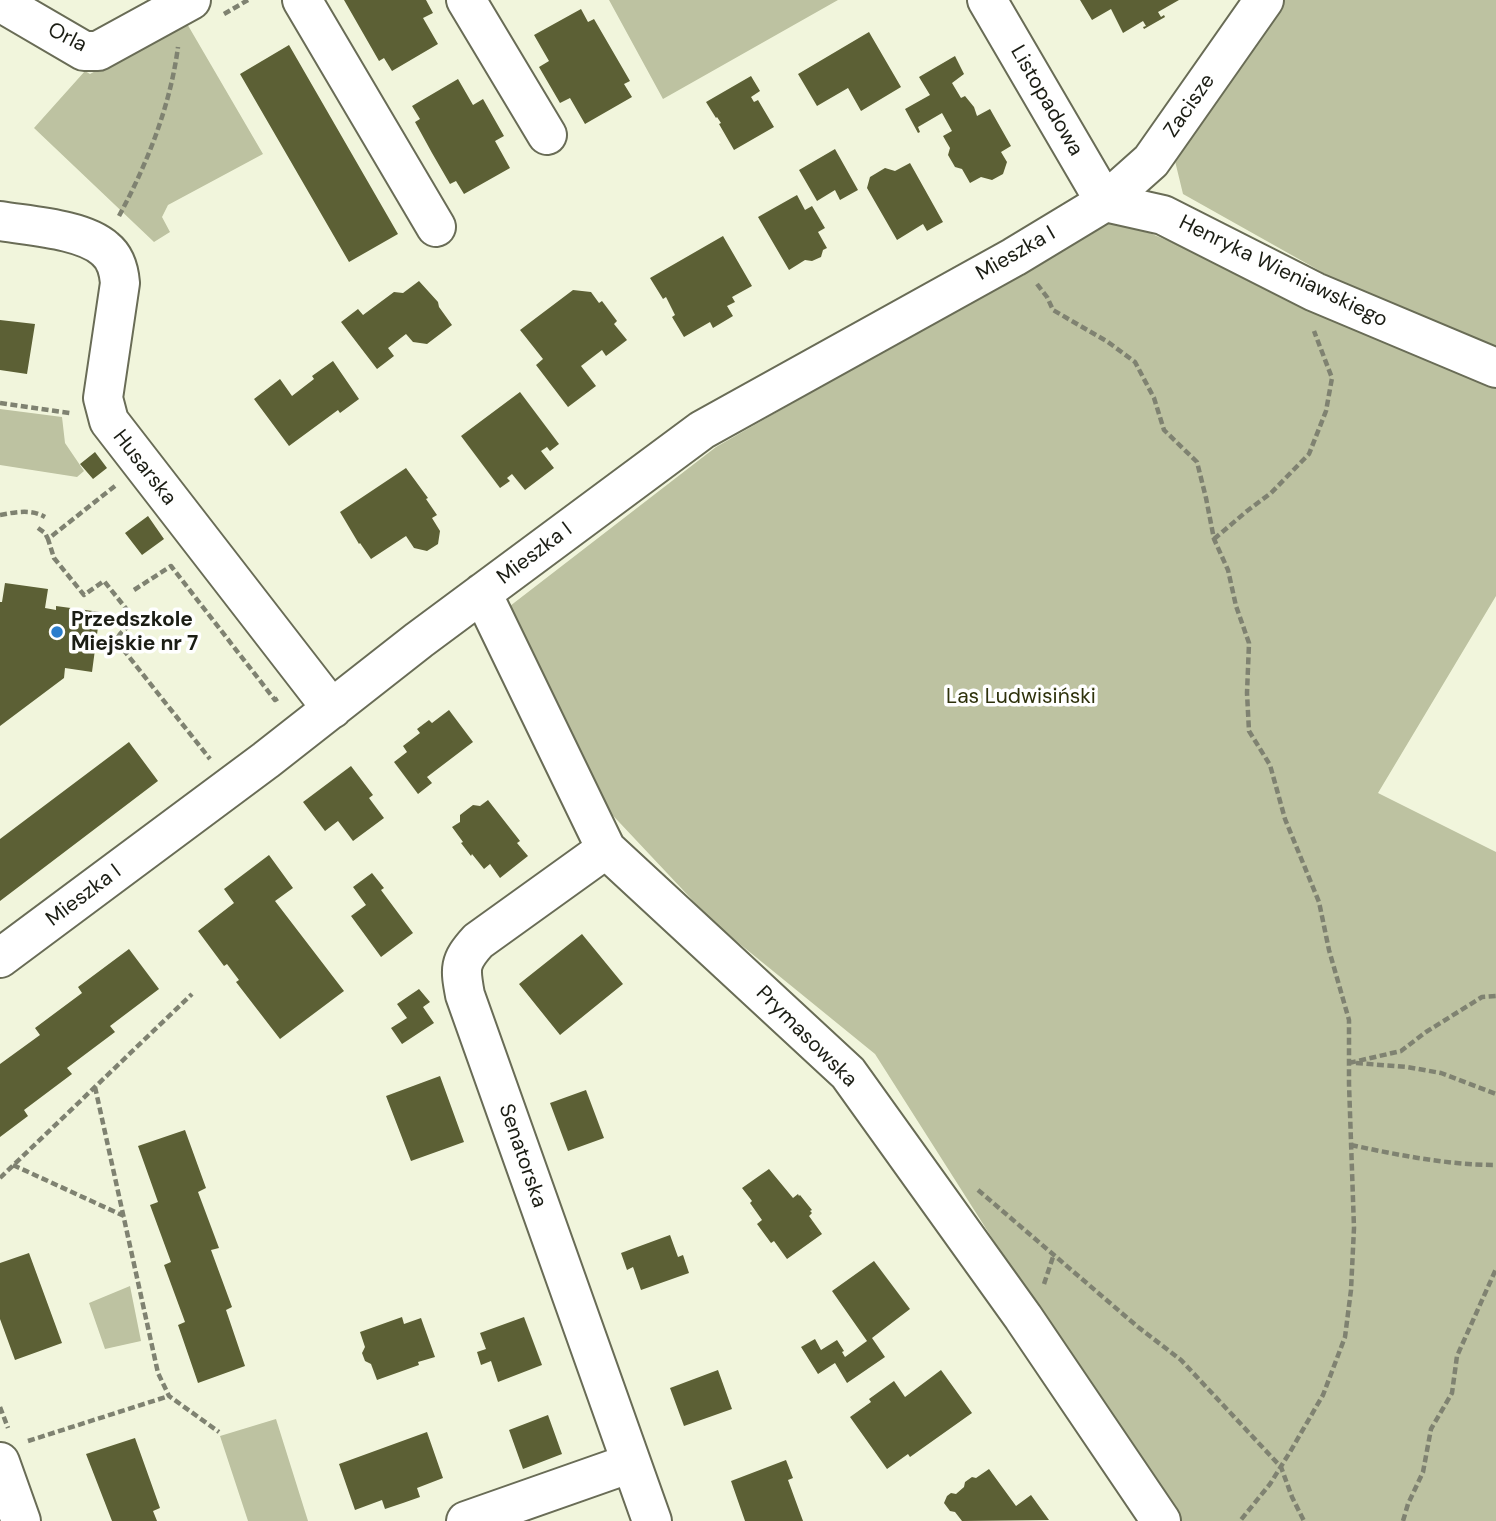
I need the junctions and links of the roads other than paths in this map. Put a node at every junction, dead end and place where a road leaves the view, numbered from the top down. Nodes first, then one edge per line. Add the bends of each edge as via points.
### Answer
1 (302, 0) edge
2 (466, 0) edge
3 (987, 0) edge
4 (1264, 0) edge
5 (0, 2) edge
6 (187, 2) edge
7 (547, 135) dead end
8 (1105, 202) junction
9 (0, 221) edge
10 (436, 227) dead end
11 (1496, 368) edge
12 (482, 593) junction
13 (332, 709) junction
14 (606, 849) junction
15 (0, 958) edge
16 (13, 1451) edge
17 (631, 1463) junction
18 (22, 1521) edge
19 (466, 1521) edge
20 (652, 1521) edge
21 (1161, 1521) edge

1 - 10 street
2 - 7 street
3 - 8 street, Listopadowa
4 - 8 street, Zacisze via 1151,161
5 - 6 street, Orla via 84,51 98,51
8 - 11 street, Henryka Wieniawskiego via 1163,215 1315,292
8 - 12 street, Mieszka I via 702,430
9 - 13 street, Husarska via 71,233 107,250 121,283 103,398 109,421
12 - 13 street, Mieszka I
12 - 14 street, Prymasowska
13 - 15 street, Mieszka I
14 - 17 street, Senatorska via 478,941 466,954 462,978
14 - 21 street, Prymasowska via 848,1073 1023,1317
16 - 18 street
17 - 19 street
17 - 20 street, Senatorska

